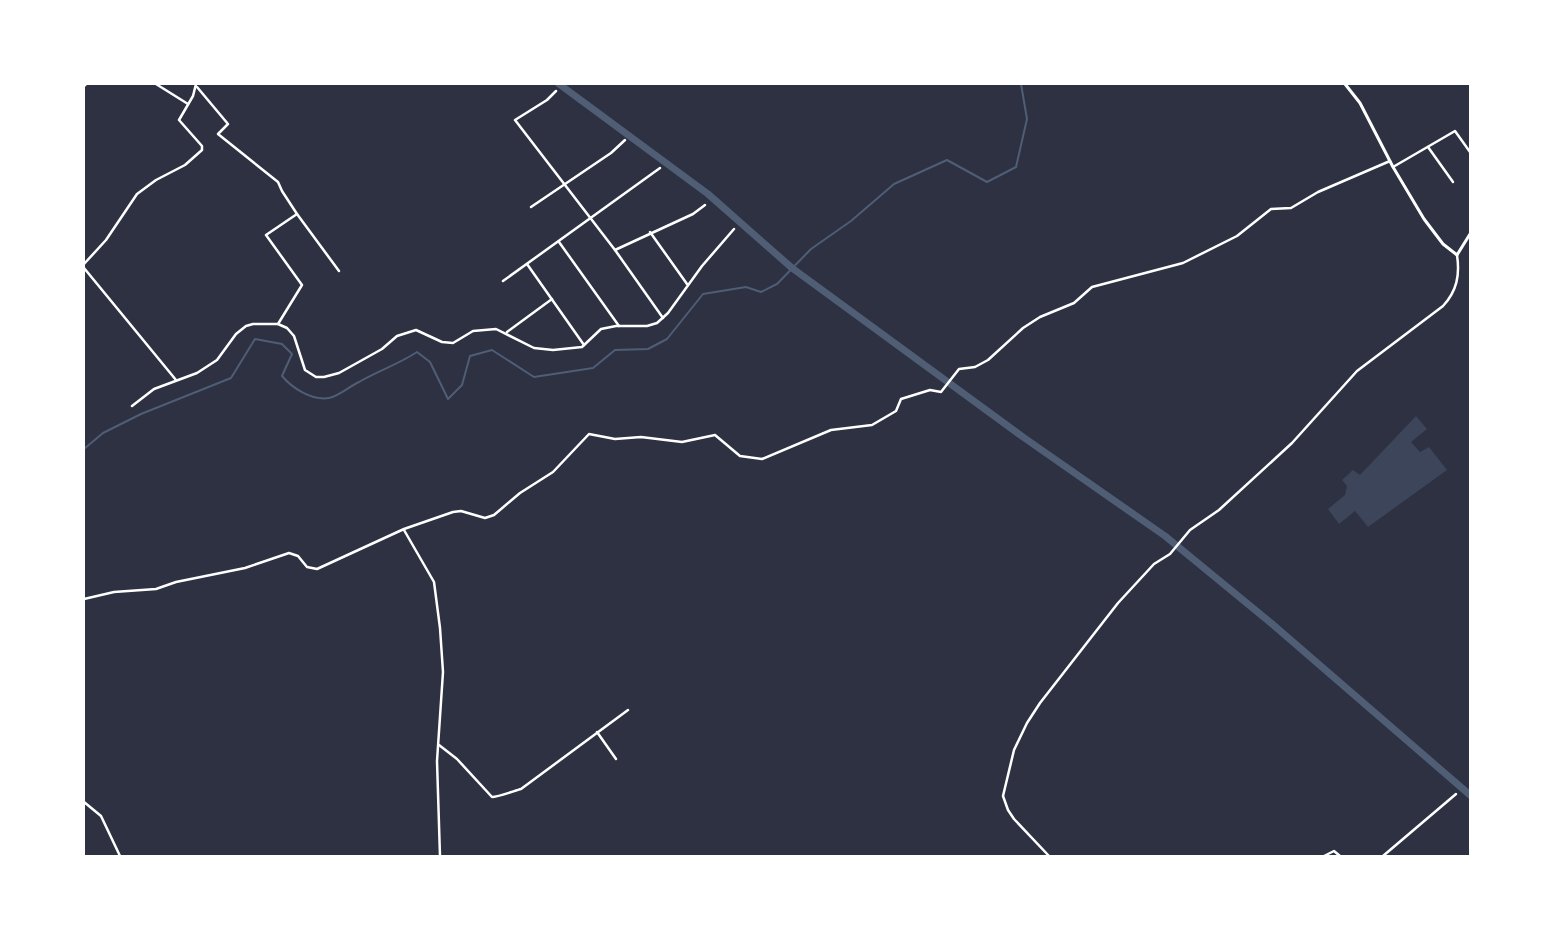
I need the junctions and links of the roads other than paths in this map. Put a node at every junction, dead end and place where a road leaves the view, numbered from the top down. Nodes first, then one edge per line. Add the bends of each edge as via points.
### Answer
1 (156, 84) edge
2 (1344, 84) edge
3 (197, 85) edge
4 (556, 91) dead end
5 (188, 104) junction
6 (625, 140) dead end
7 (1428, 147) junction
8 (1470, 152) edge
9 (1390, 161) junction
10 (1393, 167) junction
11 (660, 168) dead end
12 (1453, 182) dead end
13 (565, 185) junction
14 (705, 205) dead end
15 (532, 207) dead end
16 (297, 214) junction
17 (592, 219) junction
18 (734, 229) dead end
19 (650, 232) junction
20 (1470, 234) edge
21 (560, 242) junction
22 (615, 250) junction
23 (1457, 255) junction
24 (527, 264) junction
25 (84, 266) edge
26 (338, 271) dead end
27 (503, 281) dead end
28 (687, 284) junction
29 (552, 299) junction
30 (663, 318) junction
31 (278, 324) junction
32 (619, 326) junction
33 (507, 332) junction
34 (584, 345) junction
35 (176, 380) junction
36 (132, 406) dead end
37 (404, 529) junction
38 (84, 599) edge
39 (628, 710) dead end
40 (597, 732) junction
41 (439, 745) junction
42 (616, 759) dead end
43 (1456, 794) dead end
44 (84, 802) edge
45 (120, 856) edge
46 (440, 856) edge
47 (1049, 856) edge
48 (1324, 856) edge
49 (1340, 856) edge
50 (1383, 856) edge

1 - 5 street
2 - 9 street via 1360,103
3 - 5 street
3 - 16 street via 228,124 218,134 278,182
4 - 13 street via 515,120
5 - 25 street via 179,120 202,150 185,165 137,194
6 - 13 street
7 - 8 street via 1455,131
7 - 10 street
7 - 12 street
9 - 10 street
9 - 37 street via 1326,188 1291,208 1271,209 1237,236 1183,263 1092,286 1074,303 1022,328 988,360 975,367 959,369 941,392 930,390 909,395 901,399 896,411 872,425 831,430 762,459 740,456 715,435 682,442 640,437 615,439 589,434 553,472 494,515 482,517 456,511
10 - 23 street via 1424,219 1443,244
11 - 17 street
13 - 15 street
13 - 17 street
14 - 19 street via 693,214
16 - 26 street
16 - 31 street via 266,235 302,285
17 - 21 street
17 - 22 street
18 - 28 street
19 - 22 street
19 - 28 street
20 - 23 street
21 - 24 street
21 - 32 street
22 - 30 street
23 - 47 street via 1457,283 1443,306 1357,372 1292,443 1188,533 1173,551 1158,560 1118,603 1040,703 1016,745 1004,784 1004,800 1019,825
24 - 27 street
24 - 29 street
25 - 35 street
28 - 30 street
29 - 33 street
29 - 34 street
30 - 32 street via 647,326
31 - 33 street via 294,336 305,370 316,377 324,377 358,363 409,331 453,343 473,331
31 - 35 street via 246,326 216,360 197,373
32 - 34 street via 601,329
33 - 34 street via 534,348 567,349
35 - 36 street via 154,389
37 - 38 street via 317,569 307,567 298,556 289,553 245,568 156,589 114,592
37 - 41 street via 434,582 443,672
39 - 40 street
40 - 41 street via 522,789 496,797 492,797
40 - 42 street
41 - 46 street
43 - 50 street
44 - 45 street via 101,816
48 - 49 street via 1334,851

